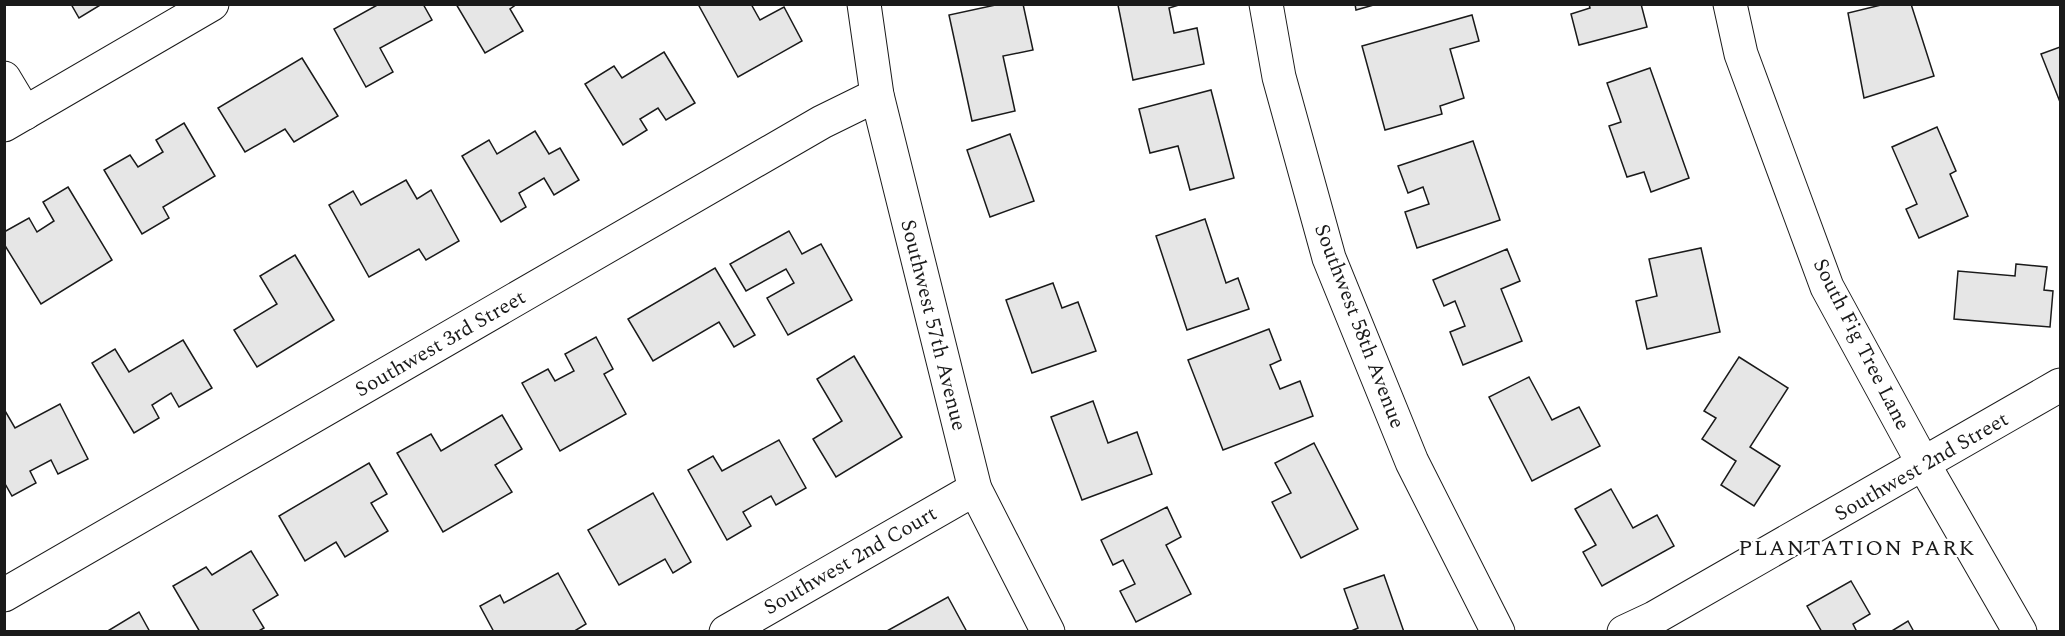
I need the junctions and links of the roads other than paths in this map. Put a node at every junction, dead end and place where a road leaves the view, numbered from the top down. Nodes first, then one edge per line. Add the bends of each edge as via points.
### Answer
1 (212, 4) edge
2 (864, 4) edge
3 (1266, 4) edge
4 (1730, 4) edge
5 (4, 78) edge
6 (877, 95) junction
7 (15, 119) edge
8 (2061, 385) edge
9 (1924, 465) junction
10 (975, 489) junction
11 (4, 595) edge
12 (726, 632) edge
13 (1048, 632) edge
14 (1498, 632) edge
15 (1624, 632) edge
16 (2020, 632) edge

1 - 7 street
2 - 6 street, Southwest 57th Avenue
3 - 14 street, Southwest 58th Avenue via 1280,77 1329,258 1412,462
4 - 9 street, South Fig Tree Lane via 1741,54 1827,287
5 - 7 street
6 - 10 street, Southwest 57th Avenue
6 - 11 street, Southwest 3rd Street via 822,122
8 - 9 street, Southwest 2nd Street
9 - 15 street, Southwest 2nd Street
9 - 16 street, South Fig Tree Lane
10 - 12 street, Southwest 2nd Court
10 - 13 street, Southwest 57th Avenue

